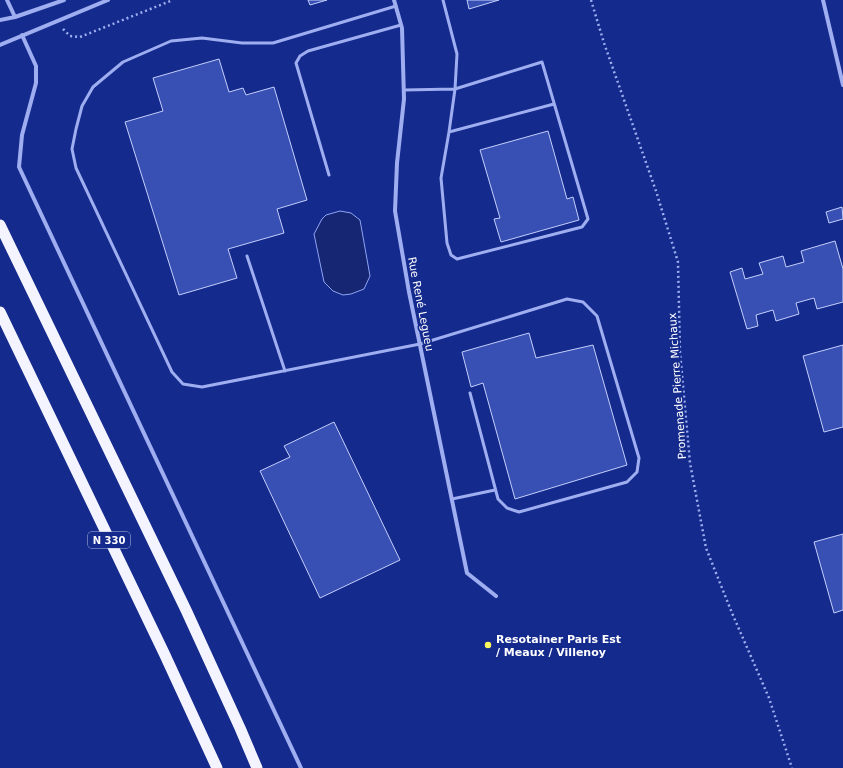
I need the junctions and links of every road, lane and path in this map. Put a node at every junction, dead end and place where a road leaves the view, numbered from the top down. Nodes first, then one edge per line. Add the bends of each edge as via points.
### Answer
1 (7, 0) edge
2 (64, 0) edge
3 (108, 0) edge
4 (173, 0) edge
5 (394, 0) edge
6 (443, 0) edge
7 (591, 0) edge
8 (823, 0) edge
9 (396, 6) junction
10 (15, 17) junction
11 (0, 20) edge
12 (401, 24) junction
13 (65, 32) dead end
14 (22, 35) junction
15 (0, 45) edge
16 (843, 85) edge
17 (455, 89) junction
18 (404, 90) junction
19 (554, 104) junction
20 (450, 132) junction
21 (329, 175) dead end
22 (0, 225) edge
23 (248, 256) dead end
24 (0, 312) edge
25 (420, 344) junction
26 (285, 371) junction
27 (470, 393) dead end
28 (495, 490) junction
29 (452, 499) junction
30 (496, 596) dead end
31 (217, 768) edge
32 (257, 768) edge
33 (301, 768) edge
34 (792, 768) edge

1 - 10 street
2 - 10 street
3 - 14 street
4 - 13 path via 80,37 70,36
5 - 9 street, Rue René Legueu
6 - 17 lane via 456,54
7 - 34 path, Promenade Pierre Michaux via 678,262 680,352 690,463 706,548 769,698
8 - 16 street
9 - 12 street, Rue René Legueu
9 - 26 lane via 272,43 242,43 202,38 171,41 123,62 93,88 82,106 72,148 76,168 172,372 183,384 202,387
10 - 11 street
12 - 18 street, Rue René Legueu
12 - 21 lane via 308,51 300,56 296,63
14 - 15 street
14 - 33 street via 36,66 36,83 22,135 19,167
17 - 18 lane
17 - 19 lane via 542,62
17 - 20 lane
18 - 25 street, Rue René Legueu via 395,212
19 - 20 lane
19 - 20 lane via 588,218 582,227 457,259 451,255 447,243 441,178
22 - 32 highway, N 330 via 186,610
23 - 26 lane
24 - 31 highway, N 330
25 - 26 lane
25 - 28 lane via 567,298 583,302 597,316 639,458 637,472 627,482 519,512 507,508 498,499
25 - 29 street, Rue René Legueu
27 - 28 lane
28 - 29 lane
29 - 30 street, Rue René Legueu via 467,573

